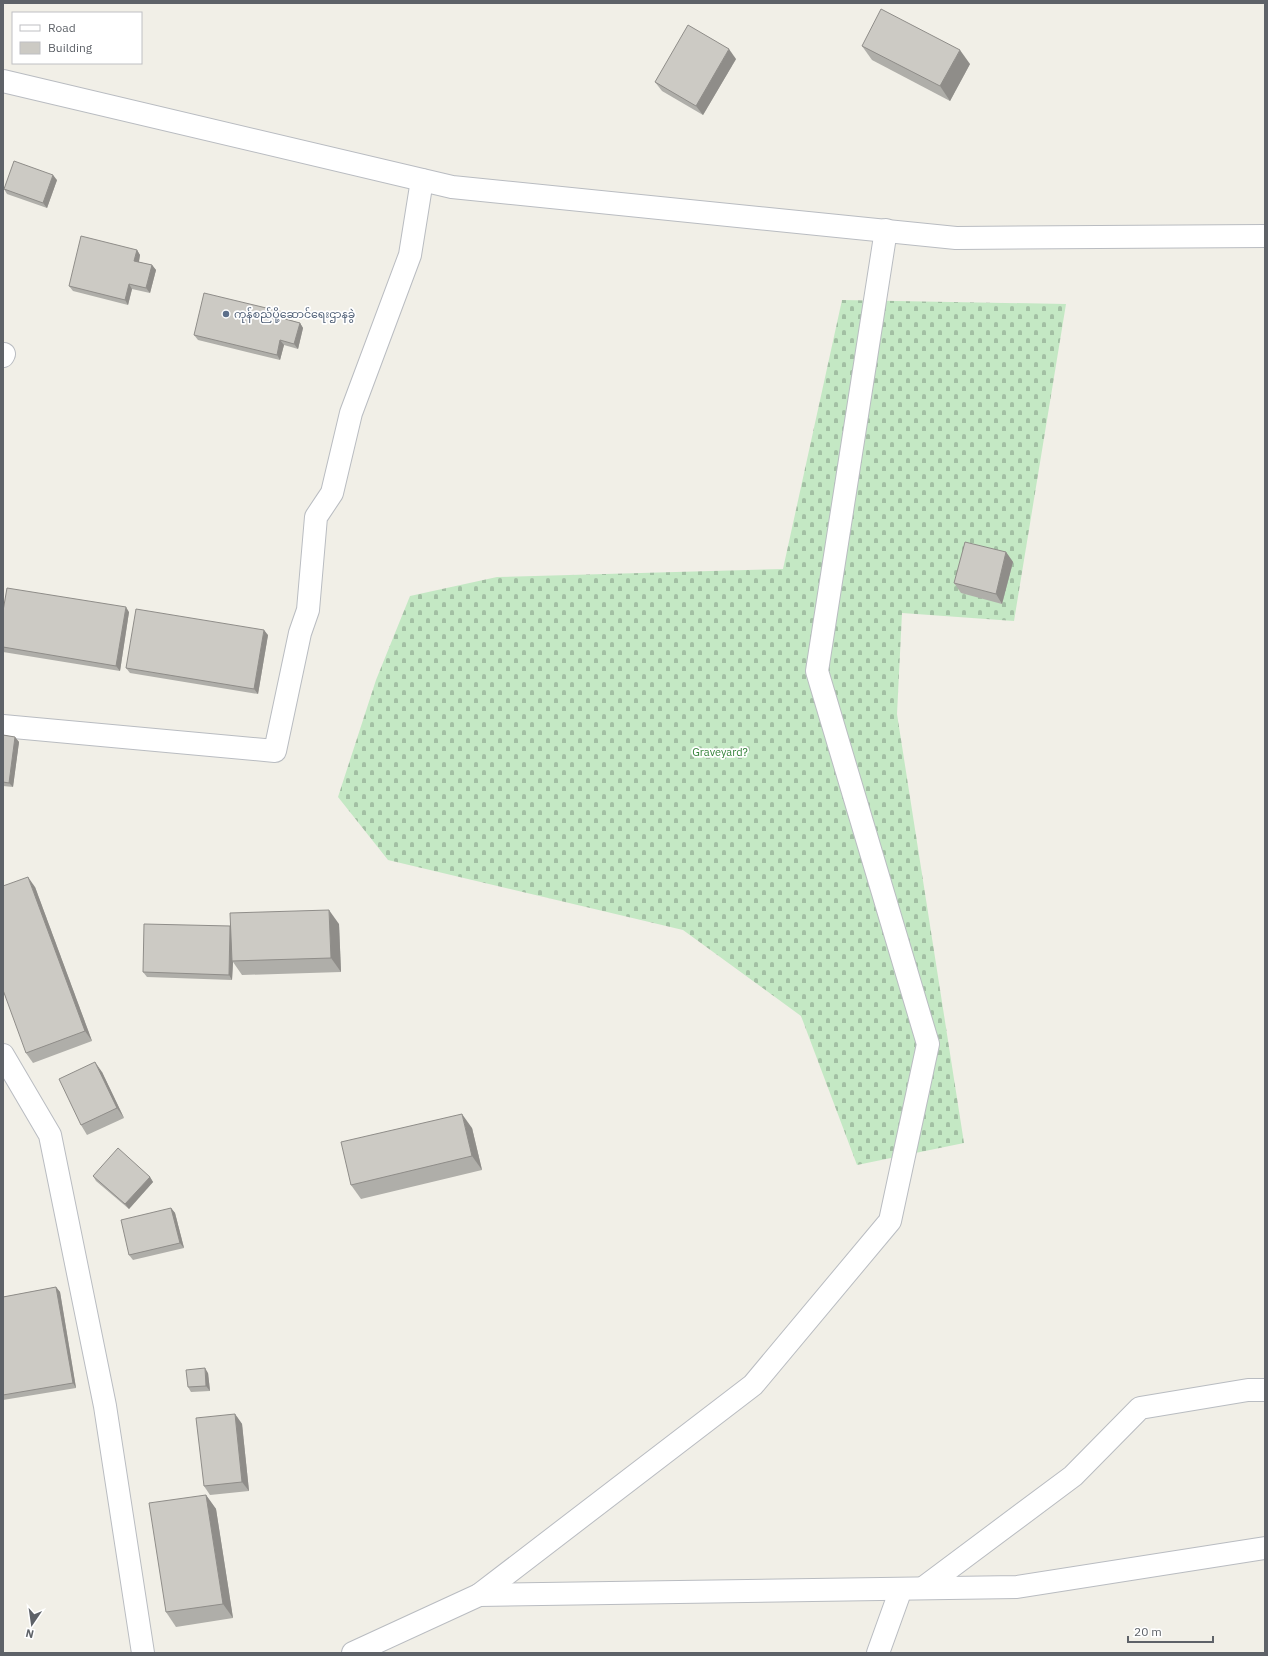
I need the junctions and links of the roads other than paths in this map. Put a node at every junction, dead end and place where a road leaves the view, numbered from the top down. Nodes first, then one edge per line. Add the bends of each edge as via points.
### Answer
1 (3, 81) edge
2 (422, 180) junction
3 (886, 230) junction
4 (1265, 236) edge
5 (3, 726) edge
6 (3, 1055) edge
7 (1265, 1390) edge
8 (1265, 1548) edge
9 (923, 1588) junction
10 (901, 1589) junction
11 (479, 1595) junction
12 (143, 1653) edge
13 (353, 1653) edge
14 (878, 1653) edge

1 - 2 street
2 - 3 street via 452,188
2 - 5 street via 410,255 351,413 332,493 316,517 308,610 300,633 275,751
3 - 4 street via 956,238
3 - 11 street via 817,670 928,1044 890,1222 753,1385
6 - 12 street via 50,1135 106,1406
7 - 9 street via 1248,1390 1140,1408 1073,1476
8 - 9 street via 1017,1587
9 - 10 street
10 - 11 street
10 - 14 street
11 - 13 street

